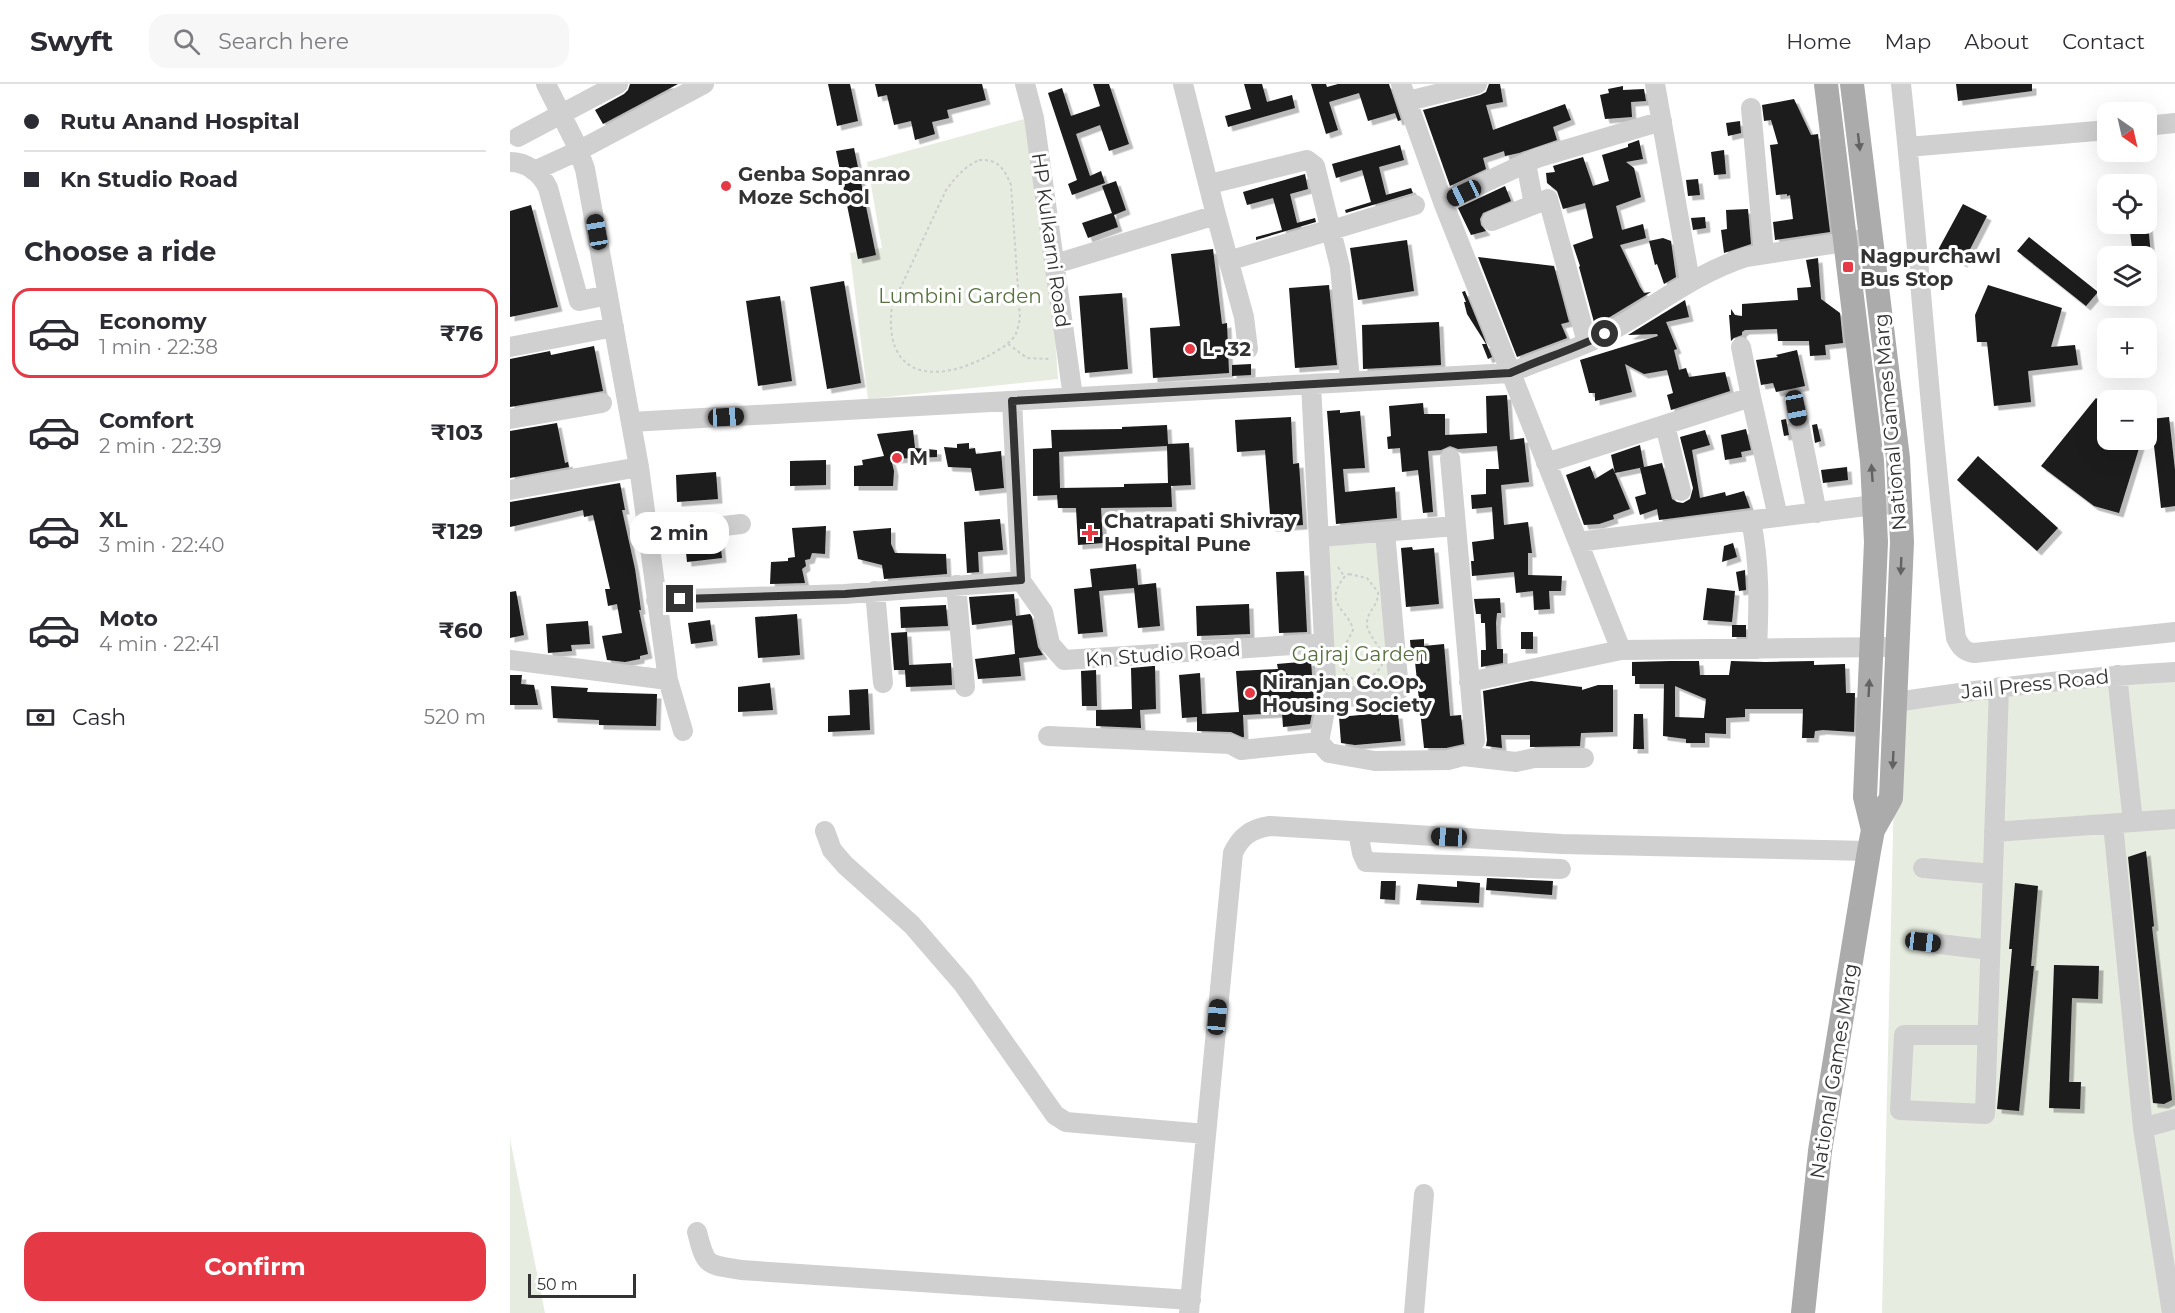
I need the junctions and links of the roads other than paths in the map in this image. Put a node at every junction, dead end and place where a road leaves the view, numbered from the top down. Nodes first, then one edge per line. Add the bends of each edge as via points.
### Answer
1 (546, 84) edge
2 (618, 84) edge
3 (704, 84) edge
4 (1025, 84) edge
5 (1183, 84) edge
6 (1478, 84) edge
7 (1656, 84) edge
8 (1826, 84) edge
9 (1852, 84) edge
10 (1901, 84) edge
11 (1405, 92) edge
12 (1751, 108) dead end
13 (561, 113) junction
14 (1662, 121) junction
15 (2175, 123) edge
16 (2157, 125) edge
17 (2097, 131) edge
18 (518, 137) dead end
19 (1908, 147) junction
20 (579, 151) junction
21 (510, 162) edge
22 (1526, 163) junction
23 (534, 171) junction
24 (1210, 184) junction
25 (1443, 202) junction
26 (1415, 205) dead end
27 (1534, 205) junction
28 (1216, 215) junction
29 (1492, 221) dead end
30 (1332, 231) junction
31 (1871, 238) junction
32 (1845, 242) junction
33 (1764, 254) junction
34 (1228, 261) junction
35 (1055, 264) junction
36 (1690, 281) junction
37 (608, 295) junction
38 (614, 327) junction
39 (1587, 343) junction
40 (510, 347) edge
41 (1741, 347) dead end
42 (1248, 349) dead end
43 (1510, 373) junction
44 (1350, 381) junction
45 (1311, 384) junction
46 (1073, 397) junction
47 (1751, 397) junction
48 (1012, 401) junction
49 (602, 403) dead end
50 (1796, 408) dead end
51 (510, 419) edge
52 (631, 422) junction
53 (1665, 425) junction
54 (1450, 458) dead end
55 (1546, 464) junction
56 (639, 467) junction
57 (510, 490) edge
58 (1681, 491) dead end
59 (1900, 504) junction
60 (1875, 505) junction
61 (1817, 513) junction
62 (1778, 517) junction
63 (1751, 521) junction
64 (741, 524) dead end
65 (1456, 526) junction
66 (1385, 532) junction
67 (648, 535) junction
68 (1318, 537) junction
69 (1578, 542) junction
70 (1021, 580) junction
71 (956, 585) junction
72 (874, 591) junction
73 (656, 600) junction
74 (2175, 632) edge
75 (1324, 643) junction
76 (1898, 647) junction
77 (1871, 648) junction
78 (1757, 649) junction
79 (1621, 650) junction
80 (510, 660) edge
81 (2175, 672) edge
82 (2117, 675) junction
83 (668, 680) junction
84 (1469, 682) junction
85 (883, 683) dead end
86 (965, 687) dead end
87 (1999, 687) junction
88 (1327, 700) junction
89 (1896, 702) junction
90 (683, 731) dead end
91 (1048, 736) dead end
92 (1475, 741) dead end
93 (1319, 742) junction
94 (1584, 758) dead end
95 (2175, 819) edge
96 (2133, 822) junction
97 (2113, 824) junction
98 (825, 831) dead end
99 (1358, 832) junction
100 (1994, 832) junction
101 (1871, 840) junction
102 (1562, 844) junction
103 (1923, 868) dead end
104 (1993, 874) junction
105 (1923, 942) dead end
106 (1990, 950) junction
107 (1988, 1035) junction
108 (2175, 1119) edge
109 (2143, 1128) junction
110 (1206, 1134) junction
111 (1424, 1194) dead end
112 (698, 1232) dead end
113 (1190, 1307) edge
114 (1414, 1313) edge
115 (1803, 1313) edge
116 (2172, 1313) edge

1 - 13 street
2 - 13 street
3 - 20 street
4 - 35 street, HP Kulkarni Road via 1034,118
5 - 24 street
6 - 11 street
7 - 14 street
8 - 32 main road, National Games Marg
9 -> 31 main road, National Games Marg
10 - 19 street
11 - 25 street
12 - 33 street
13 - 18 street
13 - 20 street
14 - 22 street
14 - 36 street
15 - 16 street
17 - 19 street
19 - 74 street via 1943,535 1959,644 1974,653
20 - 23 street
20 - 37 street
21 - 23 street via 524,164
22 - 25 street
22 - 27 street
23 - 37 street via 548,188 579,301
24 - 28 street
24 - 30 street via 1308,160 1320,178
25 - 43 street
26 - 30 street
27 - 29 street
27 - 39 street via 1548,200
28 - 34 street
28 - 35 street
30 - 34 street
30 - 44 street via 1340,267
31 - 32 street
31 - 59 main road, National Games Marg
32 - 33 street
60 -> 32 main road, National Games Marg
33 - 36 street via 1728,262
34 - 42 street via 1244,317
35 - 46 street, HP Kulkarni Road
36 - 39 street
37 - 38 street
38 - 40 street
38 - 52 street
39 - 43 street
41 - 47 street
43 - 44 street
43 - 55 street
44 - 45 street
45 - 46 street
45 - 68 street
46 - 48 street
47 - 53 street
47 - 62 street
48 - 52 street
48 - 70 street
49 - 51 street
50 - 61 street
52 - 56 street
53 - 55 street
53 - 58 street
54 - 65 street
55 - 69 street
56 - 57 street
56 - 67 street
59 - 60 street
59 -> 76 main road, National Games Marg
60 - 61 street
60 - 77 main road, National Games Marg
61 - 62 street
62 - 63 street
63 - 69 street
63 - 78 street via 1759,595
64 - 67 street
65 - 66 street
65 - 84 street
66 - 68 street
66 - 88 street via 1399,690
67 - 73 street
68 - 75 street
69 - 79 street
70 - 71 street
70 - 75 street, Kn Studio Road via 1043,612 1050,644 1064,660
71 - 72 street
71 - 86 street
72 - 73 street
72 - 85 street
73 - 83 street
75 - 88 street
76 - 77 street
76 - 89 main road, National Games Marg
77 - 78 street
101 -> 77 main road, National Games Marg via 1865,797
78 - 79 street
79 - 84 street
80 - 83 street
81 - 82 street, Jail Press Road
82 - 87 street, Jail Press Road
82 - 96 street
83 - 90 street
84 - 92 street
87 - 89 street, Jail Press Road
87 - 100 street
88 - 93 street
89 -> 101 main road, National Games Marg via 1891,798
91 - 93 street via 1230,744 1241,750
93 - 94 street via 1329,753 1375,761 1448,760 1463,756 1516,762
95 - 96 street
96 - 97 street
97 - 100 street
97 - 109 street
98 - 110 street via 832,850 845,865 912,925 963,984 1055,1115 1066,1122
99 - 102 street
99 - 102 street via 1366,862 1560,878
99 - 110 street via 1270,826 1245,834 1238,843 1233,853
100 - 104 street
101 - 102 street
101 - 115 main road, National Games Marg via 1820,1151
103 - 104 street
104 - 106 street
105 - 106 street
106 - 107 street
107 - 107 street via 1985,1114 1900,1110 1904,1035
108 - 109 street
109 - 116 street
110 - 113 street
111 - 114 street
112 - 113 street via 707,1262 741,1270

